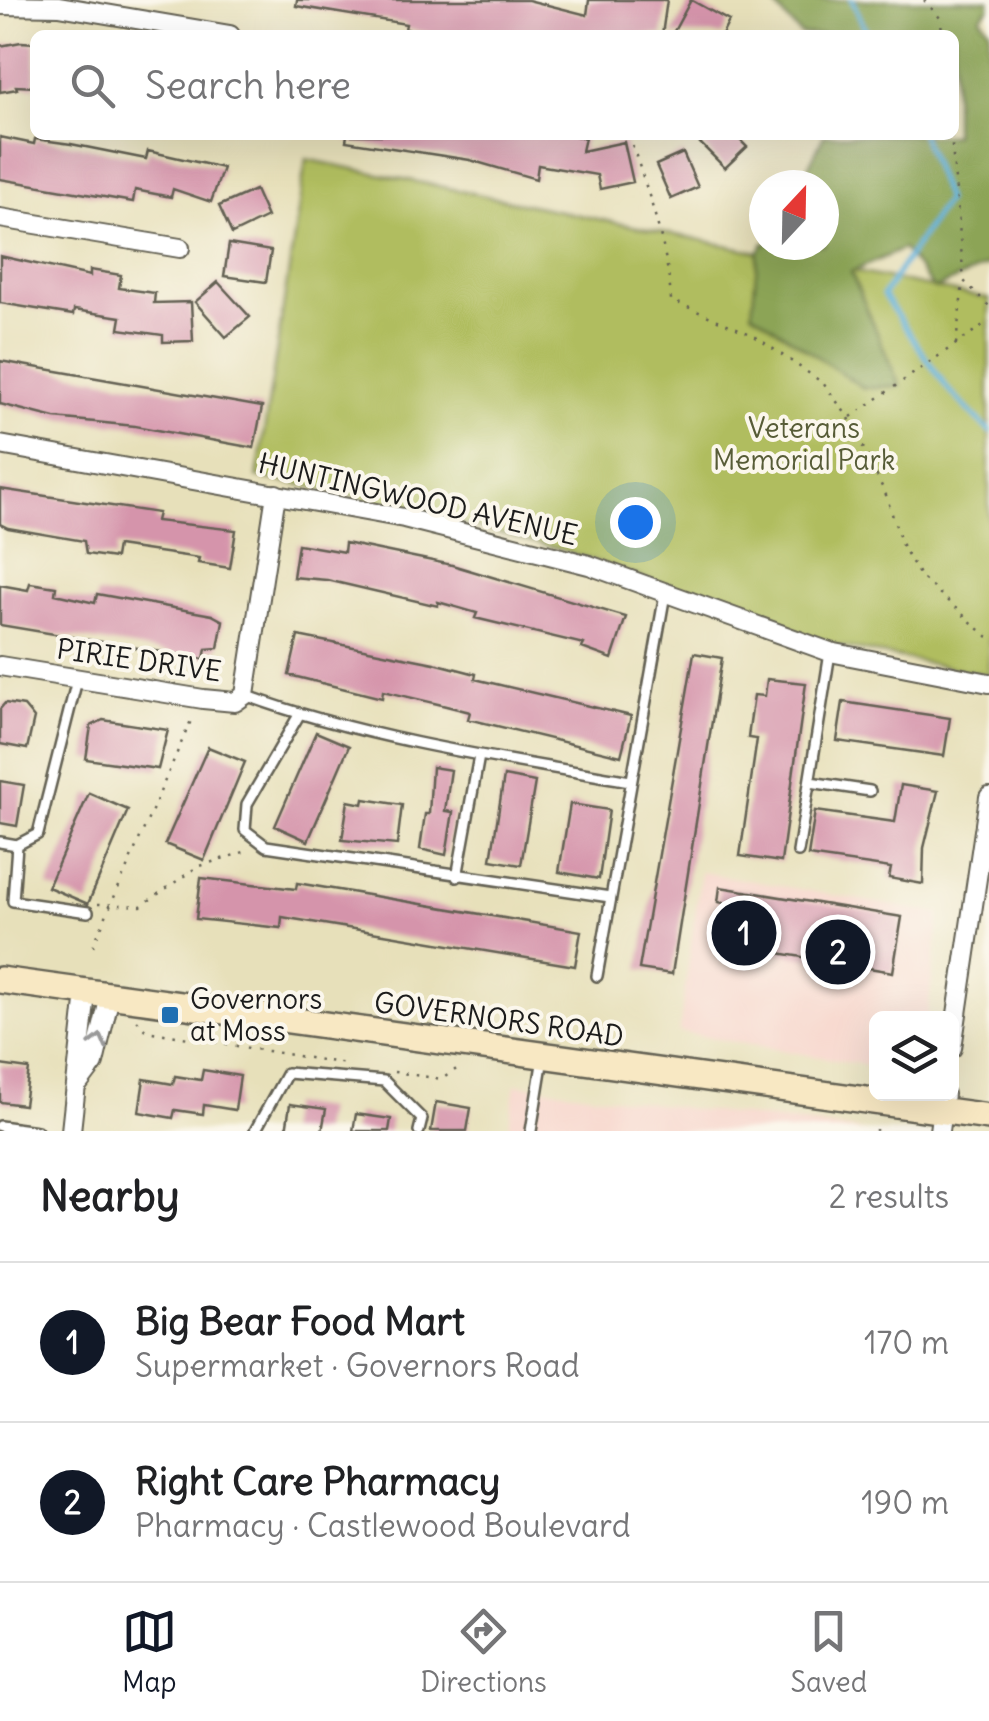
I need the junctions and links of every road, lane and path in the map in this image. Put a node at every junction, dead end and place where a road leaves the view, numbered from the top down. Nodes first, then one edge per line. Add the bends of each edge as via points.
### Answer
1 (924, 0) edge
2 (0, 4) edge
3 (201, 30) edge
4 (942, 30) edge
5 (631, 140) edge
6 (951, 140) edge
7 (0, 218) edge
8 (180, 248) dead end
9 (964, 281) junction
10 (989, 306) edge
11 (989, 321) edge
12 (956, 344) junction
13 (850, 418) junction
14 (0, 446) edge
15 (276, 494) junction
16 (664, 594) junction
17 (989, 638) edge
18 (830, 652) junction
19 (0, 666) edge
20 (77, 680) junction
21 (989, 682) edge
22 (245, 695) junction
23 (196, 710) dead end
24 (299, 715) junction
25 (479, 756) junction
26 (631, 782) junction
27 (810, 782) junction
28 (870, 791) dead end
29 (989, 797) edge
30 (0, 842) edge
31 (17, 845) junction
32 (266, 846) junction
33 (798, 852) dead end
34 (457, 877) junction
35 (610, 896) junction
36 (111, 906) junction
37 (88, 912) joint
38 (94, 946) dead end
39 (597, 976) dead end
40 (0, 980) edge
41 (98, 994) junction
42 (957, 1011) edge
43 (132, 1014) dead end
44 (543, 1055) junction
45 (462, 1065) dead end
46 (363, 1066) dead end
47 (383, 1070) dead end
48 (942, 1112) edge
49 (989, 1117) edge
50 (0, 1126) edge
51 (37, 1131) edge
52 (71, 1131) edge
53 (255, 1131) edge
54 (420, 1131) edge
55 (531, 1131) edge

1 - 4 path
2 - 3 street via 59,6
5 - 13 path via 652,200 672,300 808,368
6 - 9 path
7 - 8 street
9 - 10 path
9 - 12 path
11 - 12 path
12 - 13 path
13 - 17 path via 920,576
14 - 15 street, HUNTINGWOOD AVENUE
15 - 16 street, HUNTINGWOOD AVENUE via 589,565
15 - 22 street, PIRIE DRIVE
16 - 18 street, HUNTINGWOOD AVENUE
16 - 26 lane
18 - 21 street, HUNTINGWOOD AVENUE
18 - 27 lane
19 - 20 street, PIRIE DRIVE
20 - 22 street, PIRIE DRIVE via 235,702
20 - 31 lane via 48,811 38,834
22 - 24 lane
23 - 36 path
24 - 25 lane
24 - 32 lane via 247,804 245,830
25 - 26 lane
25 - 34 lane
26 - 35 lane
27 - 28 lane
27 - 33 lane
29 - 42 street
30 - 31 lane
31 - 37 lane via 12,901
32 - 34 lane
32 - 36 path via 197,867 141,906
34 - 35 lane
35 - 39 lane
36 - 37 path via 97,904
36 - 38 path
40 - 41 main road, GOVERNORS ROAD
41 - 44 main road, GOVERNORS ROAD
41 - 52 street via 94,1063 79,1083
43 - 46 path via 146,1031
44 - 48 main road, GOVERNORS ROAD
44 - 55 lane
45 - 47 path via 442,1080
48 - 49 main road, GOVERNORS ROAD
50 - 51 lane
53 - 54 lane via 286,1073 384,1081 422,1120

